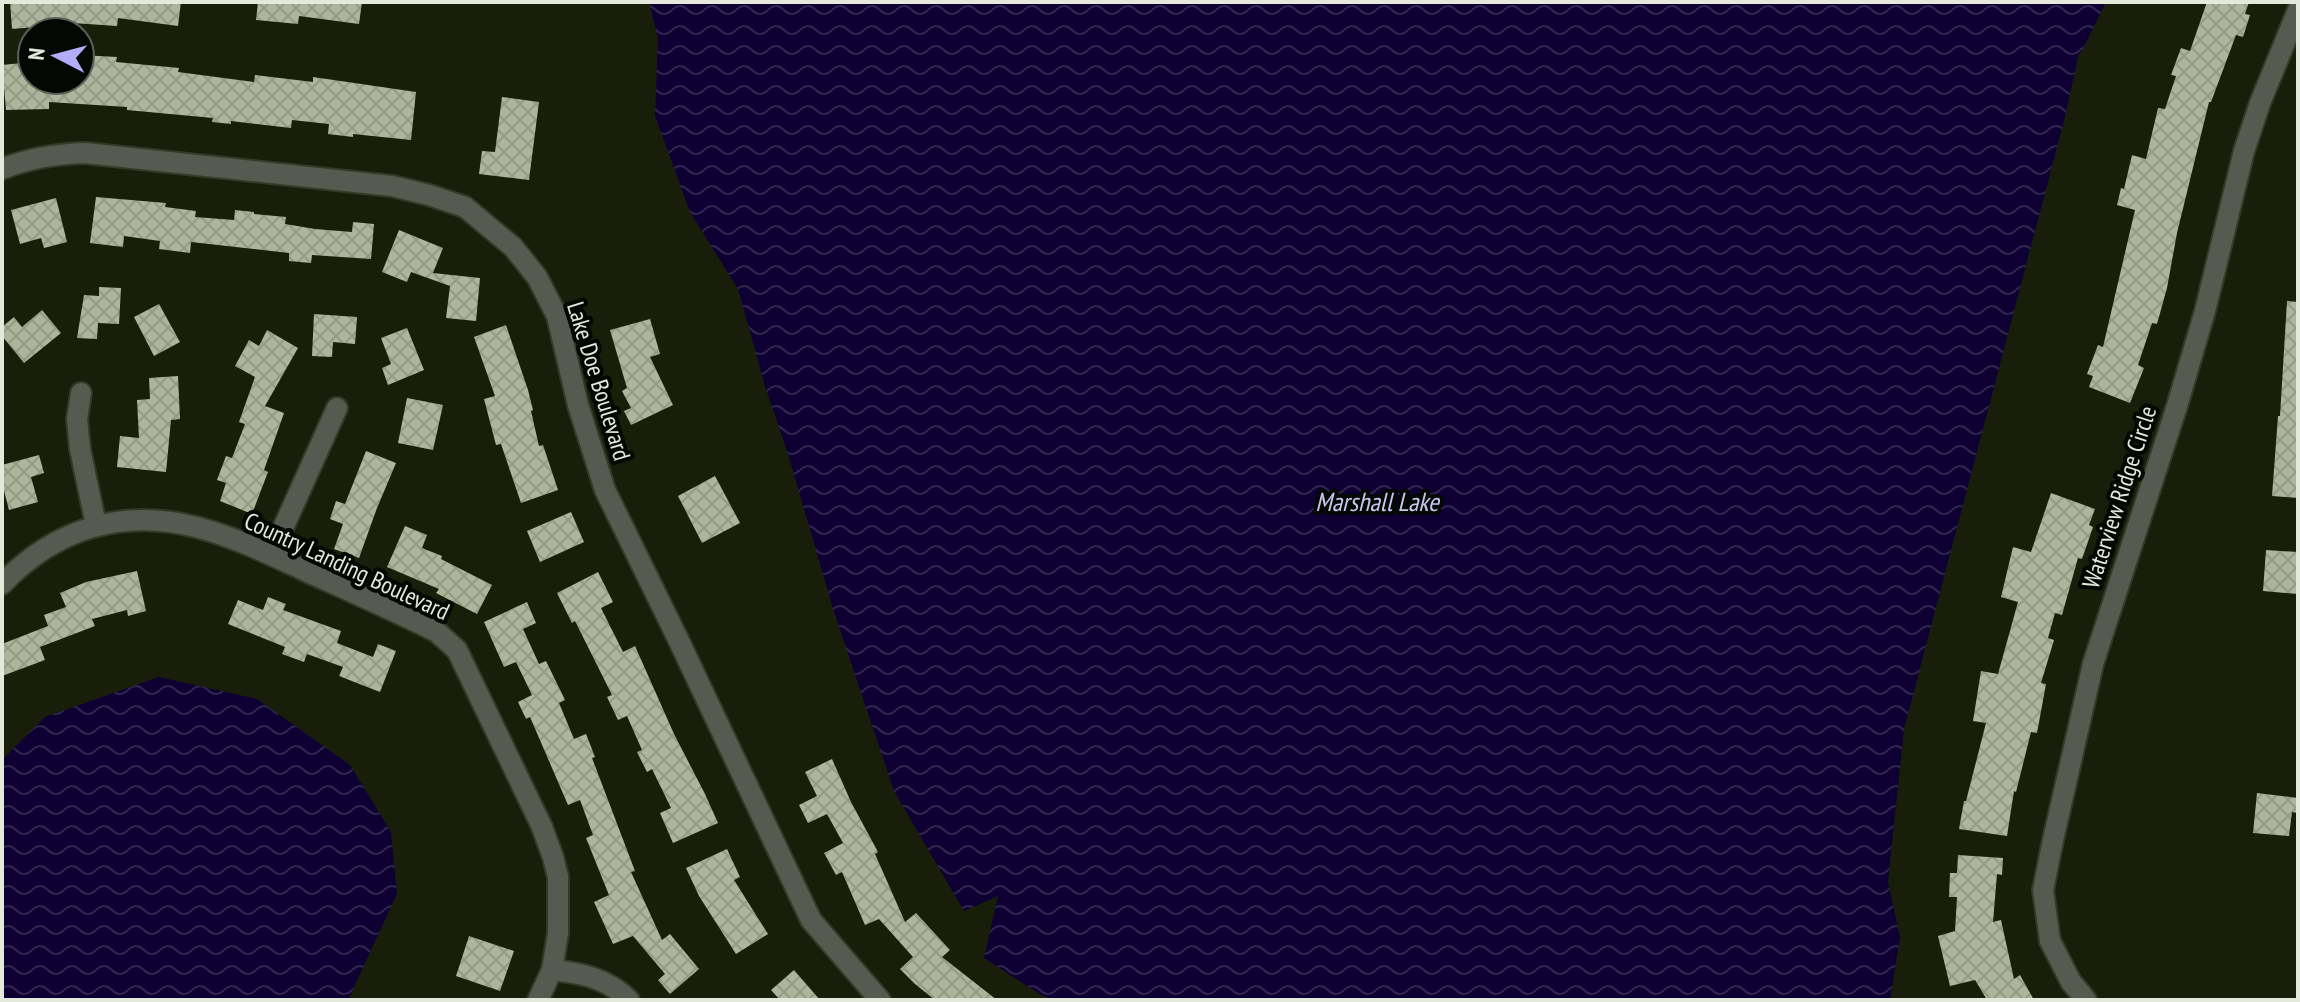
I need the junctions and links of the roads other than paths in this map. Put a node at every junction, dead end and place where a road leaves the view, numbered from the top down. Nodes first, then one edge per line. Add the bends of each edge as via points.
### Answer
1 (2298, 10) edge
2 (2, 169) edge
3 (81, 393) dead end
4 (337, 408) dead end
5 (96, 525) junction
6 (271, 555) junction
7 (2, 584) edge
8 (552, 970) junction
9 (538, 1000) edge
10 (629, 1000) edge
11 (880, 1000) edge
12 (2086, 1000) edge

1 - 12 street, Waterview Ridge Circle via 2244,151 2205,311 2093,664 2053,840 2043,890 2050,941
2 - 11 street, Lake Doe Boulevard via 54,154 85,153 392,186 465,207 513,247 537,277 557,316 605,490 811,920
3 - 5 street via 80,449
4 - 6 street
5 - 6 street, Country Landing Boulevard via 136,519 173,522
5 - 7 street, Country Landing Boulevard via 37,552
6 - 8 street, Country Landing Boulevard via 437,632 457,650 553,857 559,898
8 - 9 street, Country Landing Boulevard
8 - 10 street via 601,980

